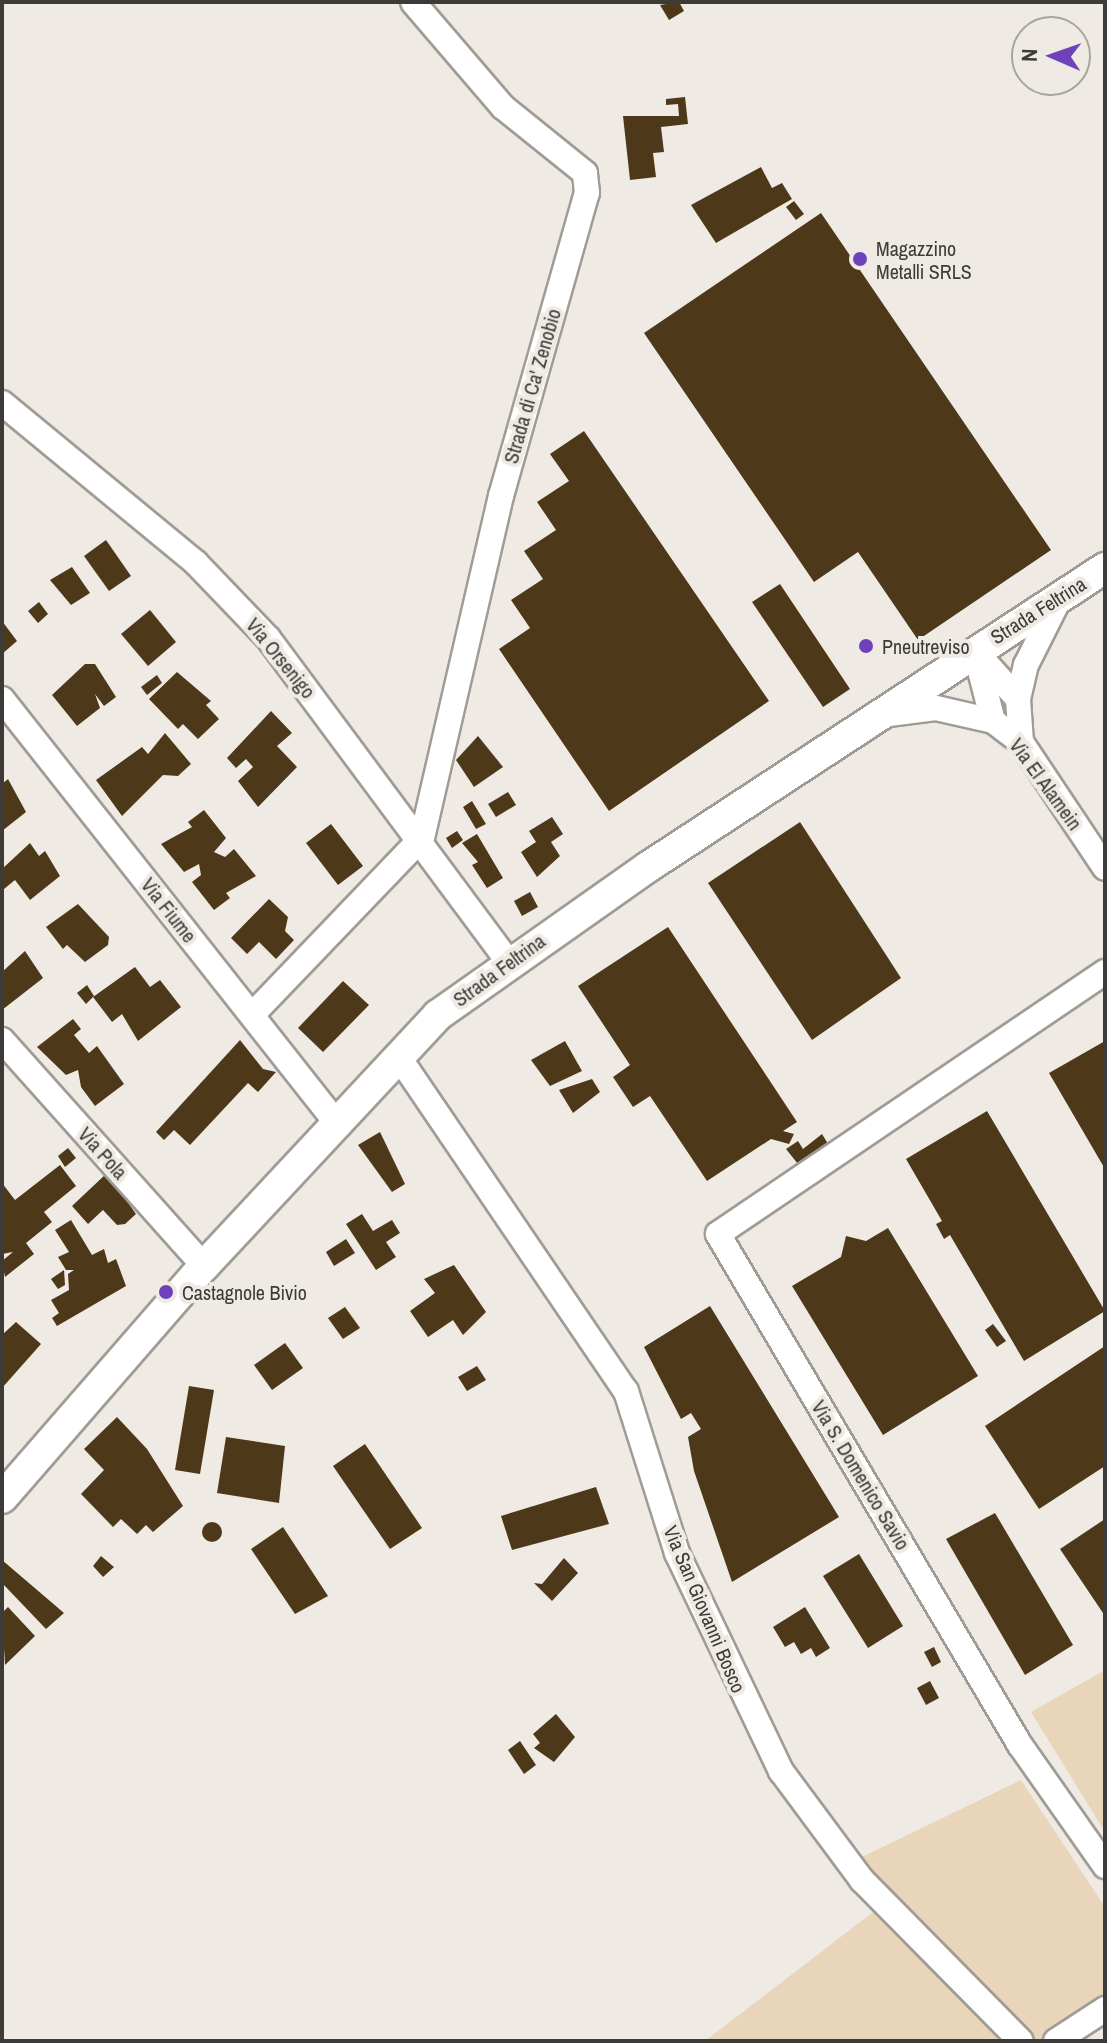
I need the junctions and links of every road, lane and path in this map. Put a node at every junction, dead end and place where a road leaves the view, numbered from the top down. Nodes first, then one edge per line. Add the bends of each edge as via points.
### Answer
1 (413, 2) edge
2 (2, 403) edge
3 (1105, 568) edge
4 (1060, 597) junction
5 (975, 651) junction
6 (2, 699) edge
7 (1018, 699) junction
8 (879, 716) junction
9 (993, 721) junction
10 (1021, 742) junction
11 (422, 838) junction
12 (1105, 868) edge
13 (508, 961) junction
14 (1105, 972) edge
15 (252, 1015) junction
16 (2, 1040) edge
17 (398, 1056) junction
18 (335, 1121) junction
19 (204, 1266) junction
20 (2, 1498) edge
21 (1105, 1866) edge
22 (1105, 2009) edge
23 (1021, 2041) edge
24 (1056, 2041) edge

1 - 11 street, Strada di Ca' Zenobio via 503,107 585,173 587,193 501,496
2 - 11 street, Via Orsenigo via 196,563 268,638
3 - 4 main road, Strada Feltrina
4 - 5 main road, Strada Feltrina
4 - 7 street via 1026,665
5 - 7 street
5 - 8 main road, Strada Feltrina
5 - 9 street
6 - 15 street, Via Fiume
7 - 10 street
8 - 9 street, Via El Alamein via 936,708
8 - 13 main road, Strada Feltrina
9 - 10 street, Via El Alamein
10 - 12 street, Via El Alamein
11 - 13 street, Via Orsenigo
11 - 15 street
13 - 17 main road, Strada Feltrina
14 - 21 street, Via S. Domenico Savio via 718,1234 1020,1745
15 - 18 street, Via Fiume
16 - 19 street, Via Pola
17 - 18 main road, Strada Feltrina
17 - 23 street, Via San Giovanni Bosco via 626,1391 677,1553 781,1771 862,1880
18 - 19 main road, Strada Feltrina
19 - 20 main road, Strada Feltrina
22 - 24 street

